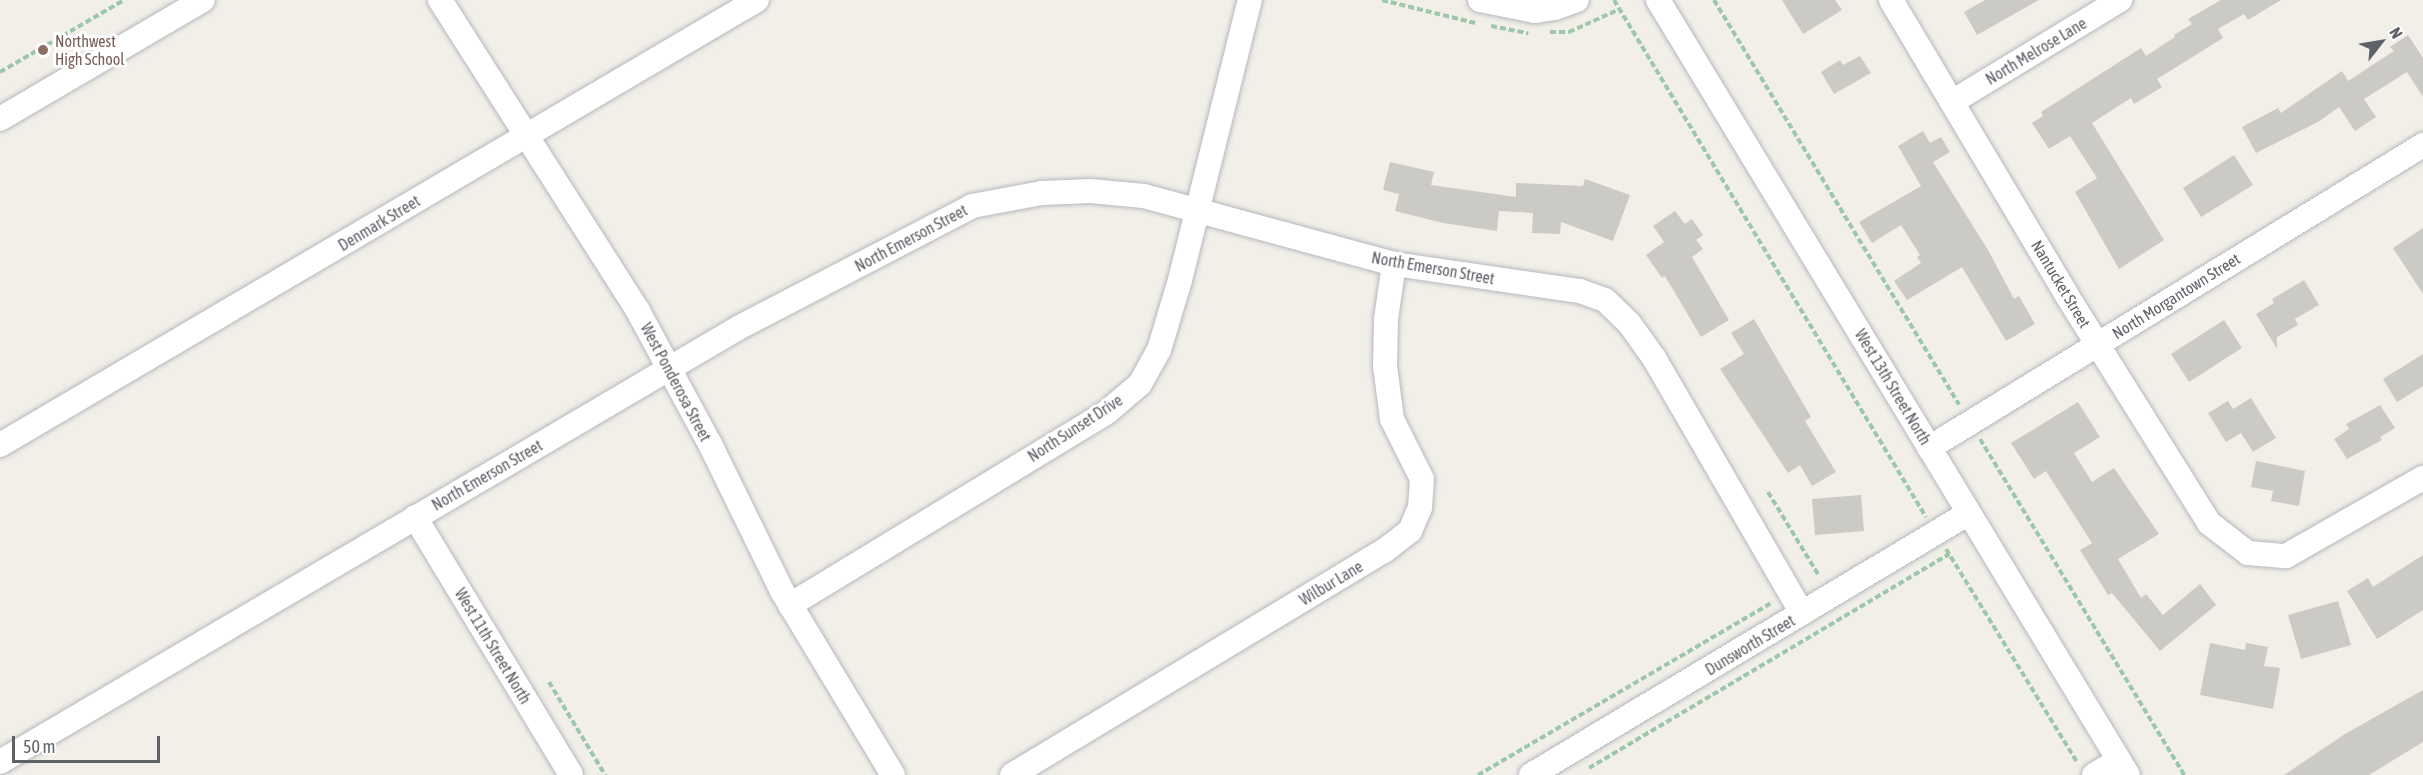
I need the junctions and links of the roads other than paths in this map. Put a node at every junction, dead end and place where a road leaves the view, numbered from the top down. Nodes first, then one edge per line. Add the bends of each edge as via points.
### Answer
1 (203, 0) edge
2 (440, 0) edge
3 (757, 0) edge
4 (1250, 0) edge
5 (1480, 0) edge
6 (1577, 0) edge
7 (1658, 0) edge
8 (1891, 0) edge
9 (2120, 0) edge
10 (1952, 102) junction
11 (0, 119) edge
12 (526, 136) junction
13 (2423, 145) edge
14 (1197, 209) junction
15 (1394, 264) junction
16 (2097, 344) junction
17 (669, 369) junction
18 (0, 446) edge
19 (1929, 448) junction
20 (2423, 478) edge
21 (1969, 513) junction
22 (415, 517) junction
23 (790, 605) junction
24 (1802, 613) junction
25 (0, 762) edge
26 (2123, 768) edge
27 (2088, 772) edge
28 (571, 775) edge
29 (893, 775) edge
30 (1012, 775) edge
31 (1531, 775) edge

1 - 11 street
2 - 12 street, West Ponderosa Street
3 - 12 street, Denmark Street
4 - 14 street, North Sunset Drive
5 - 6 street via 1535,10
7 - 19 street, West 13th Street North
8 - 10 street, Nantucket Street
9 - 10 street, North Melrose Lane
10 - 16 street, Nantucket Street
12 - 17 street, West Ponderosa Street via 638,311
12 - 18 street, Denmark Street
13 - 16 street, North Morgantown Street
14 - 15 street, North Emerson Street
14 - 17 street, North Emerson Street via 1144,196 1090,191 1042,194 972,206 740,327
14 - 23 street, North Sunset Drive via 1159,350 1140,384 1107,412
15 - 24 street, North Emerson Street via 1580,291 1605,300 1629,323 1654,358
15 - 30 street, Wilbur Lane via 1386,319 1385,366 1392,418 1422,479 1420,508 1410,531 1384,551
16 - 19 street, North Morgantown Street
16 - 20 street, Nantucket Street via 2209,523 2248,553 2286,556
17 - 22 street, North Emerson Street
17 - 23 street, West Ponderosa Street
19 - 21 street, West 13th Street North
21 - 24 street, Dunsworth Street via 1931,524
21 - 26 street, West 13th Street North
22 - 25 street, North Emerson Street
22 - 28 street, West 11th Street North
23 - 29 street, West Ponderosa Street
24 - 31 street, Dunsworth Street
26 - 27 street

